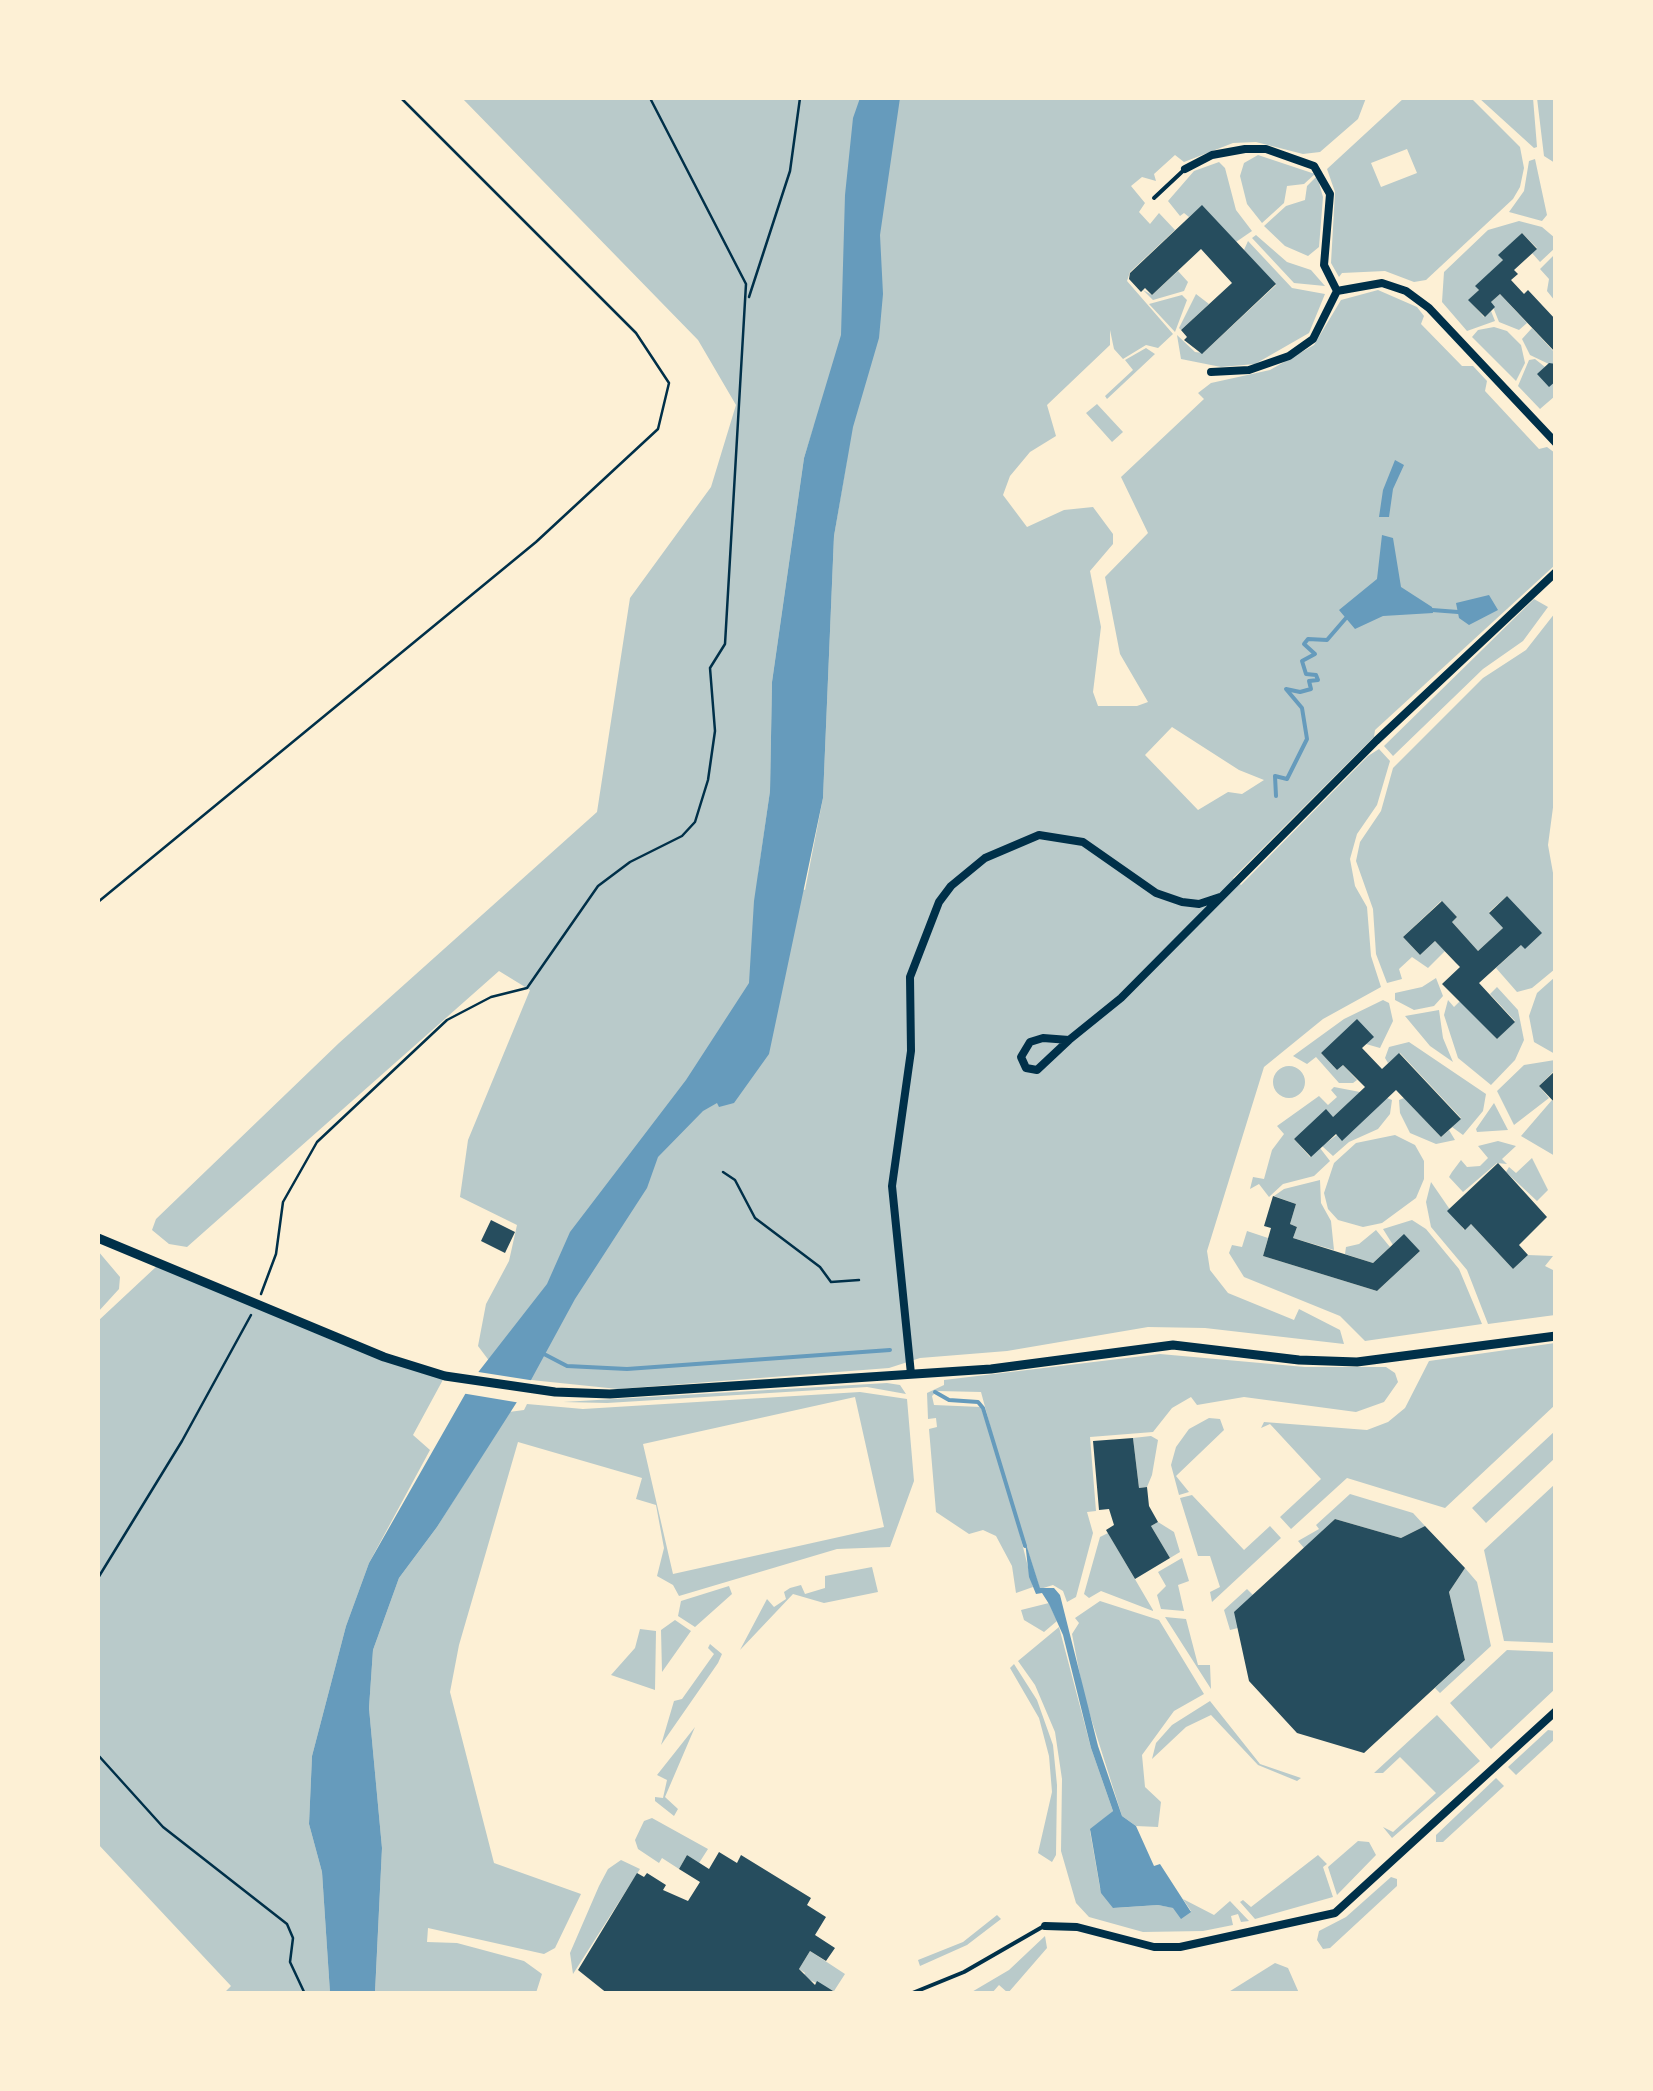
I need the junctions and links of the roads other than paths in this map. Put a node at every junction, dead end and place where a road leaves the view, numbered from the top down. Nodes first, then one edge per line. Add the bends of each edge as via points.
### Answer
1 (1186, 169) joint
2 (1154, 198) dead end
3 (1337, 290) junction
4 (1211, 372) dead end
5 (1556, 443) edge
6 (1556, 572) edge
7 (1220, 897) junction
8 (1069, 1040) junction
9 (98, 1238) edge
10 (1556, 1336) edge
11 (912, 1374) junction
12 (1556, 1711) edge
13 (1045, 1926) joint
14 (910, 1994) edge

1 - 2 lane
1 - 3 street via 1230,151 1266,149 1308,161 1330,194 1324,266
3 - 4 street via 1306,345 1249,370
3 - 5 street via 1382,283 1406,290
6 - 7 street
7 - 8 street via 1121,998
7 - 11 street via 1182,902 1156,893 1083,842 1039,835 985,858 939,902 910,977 911,1051 892,1186
8 - 8 street via 1038,1070 1026,1068 1021,1057 1030,1042
9 - 11 street via 362,1349 458,1378 610,1394
10 - 11 street via 1356,1362 1174,1345
12 - 13 street via 1335,1913 1180,1947
13 - 14 lane

